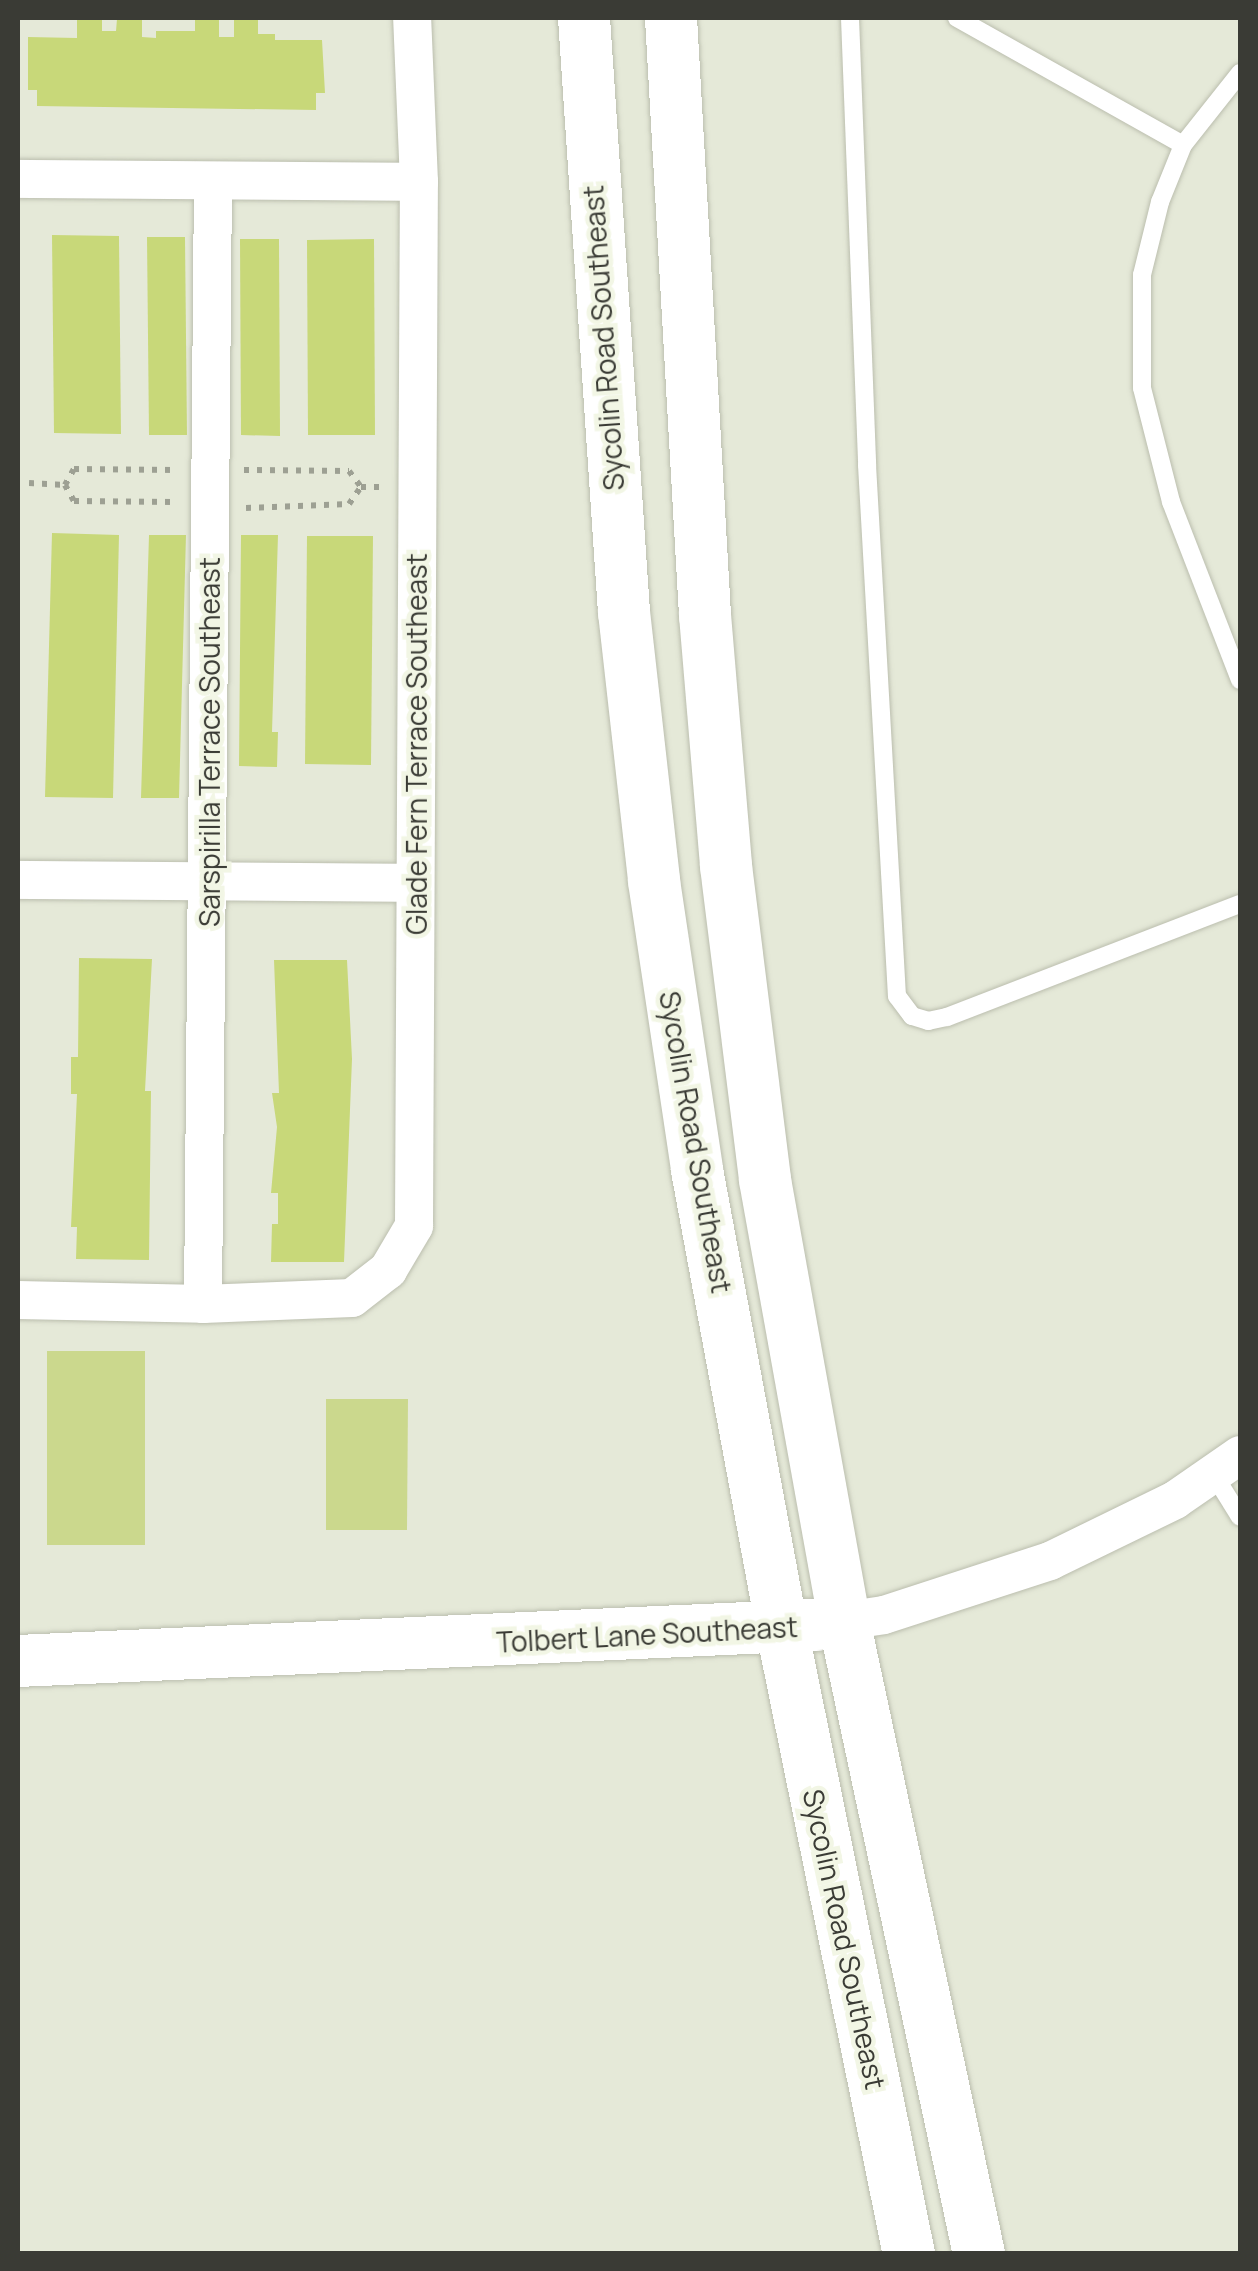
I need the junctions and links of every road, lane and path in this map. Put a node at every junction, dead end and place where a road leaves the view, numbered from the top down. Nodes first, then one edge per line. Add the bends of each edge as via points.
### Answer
1 (412, 18) edge
2 (584, 18) edge
3 (671, 18) edge
4 (850, 18) edge
5 (958, 18) edge
6 (1240, 73) edge
7 (1183, 146) junction
8 (18, 179) edge
9 (213, 180) junction
10 (418, 182) junction
11 (192, 470) dead end
12 (244, 470) dead end
13 (29, 484) dead end
14 (65, 485) junction
15 (360, 487) junction
16 (393, 488) dead end
17 (194, 502) dead end
18 (231, 510) dead end
19 (1240, 680) edge
20 (18, 880) edge
21 (208, 881) junction
22 (415, 884) junction
23 (1240, 904) edge
24 (18, 1300) edge
25 (203, 1304) junction
26 (1228, 1465) edge
27 (1240, 1517) edge
28 (844, 1621) junction
29 (782, 1630) junction
30 (18, 1662) edge
31 (909, 2254) edge
32 (979, 2254) edge

1 - 10 street, Glade Fern Terrace Southeast
2 - 29 main road, Sycolin Road Southeast via 624,612 654,881 697,1170
3 - 28 main road via 726,866 764,1180
4 - 23 lane via 866,465 897,996 912,1016 928,1022 947,1017
5 - 7 lane
6 - 7 lane
7 - 19 lane via 1144,265 1142,388 1171,502
8 - 9 street
9 - 10 street
9 - 21 street, Sarspirilla Terrace Southeast
10 - 22 street, Glade Fern Terrace Southeast
11 - 14 path via 74,469
12 - 15 path via 350,471
13 - 14 path
14 - 17 path via 74,501
15 - 16 path
15 - 18 path via 348,504
20 - 21 street
21 - 22 street
21 - 25 street, Sarspirilla Terrace Southeast
22 - 25 street, Glade Fern Terrace Southeast via 414,1226 388,1270 352,1298
24 - 25 street, Glade Fern Terrace Southeast
26 - 27 lane
26 - 28 street, Tolbert Lane Southeast via 1050,1561 901,1610
28 - 29 main road, Tolbert Lane Southeast
28 - 32 main road
29 - 30 main road, Tolbert Lane Southeast
29 - 31 main road, Sycolin Road Southeast

